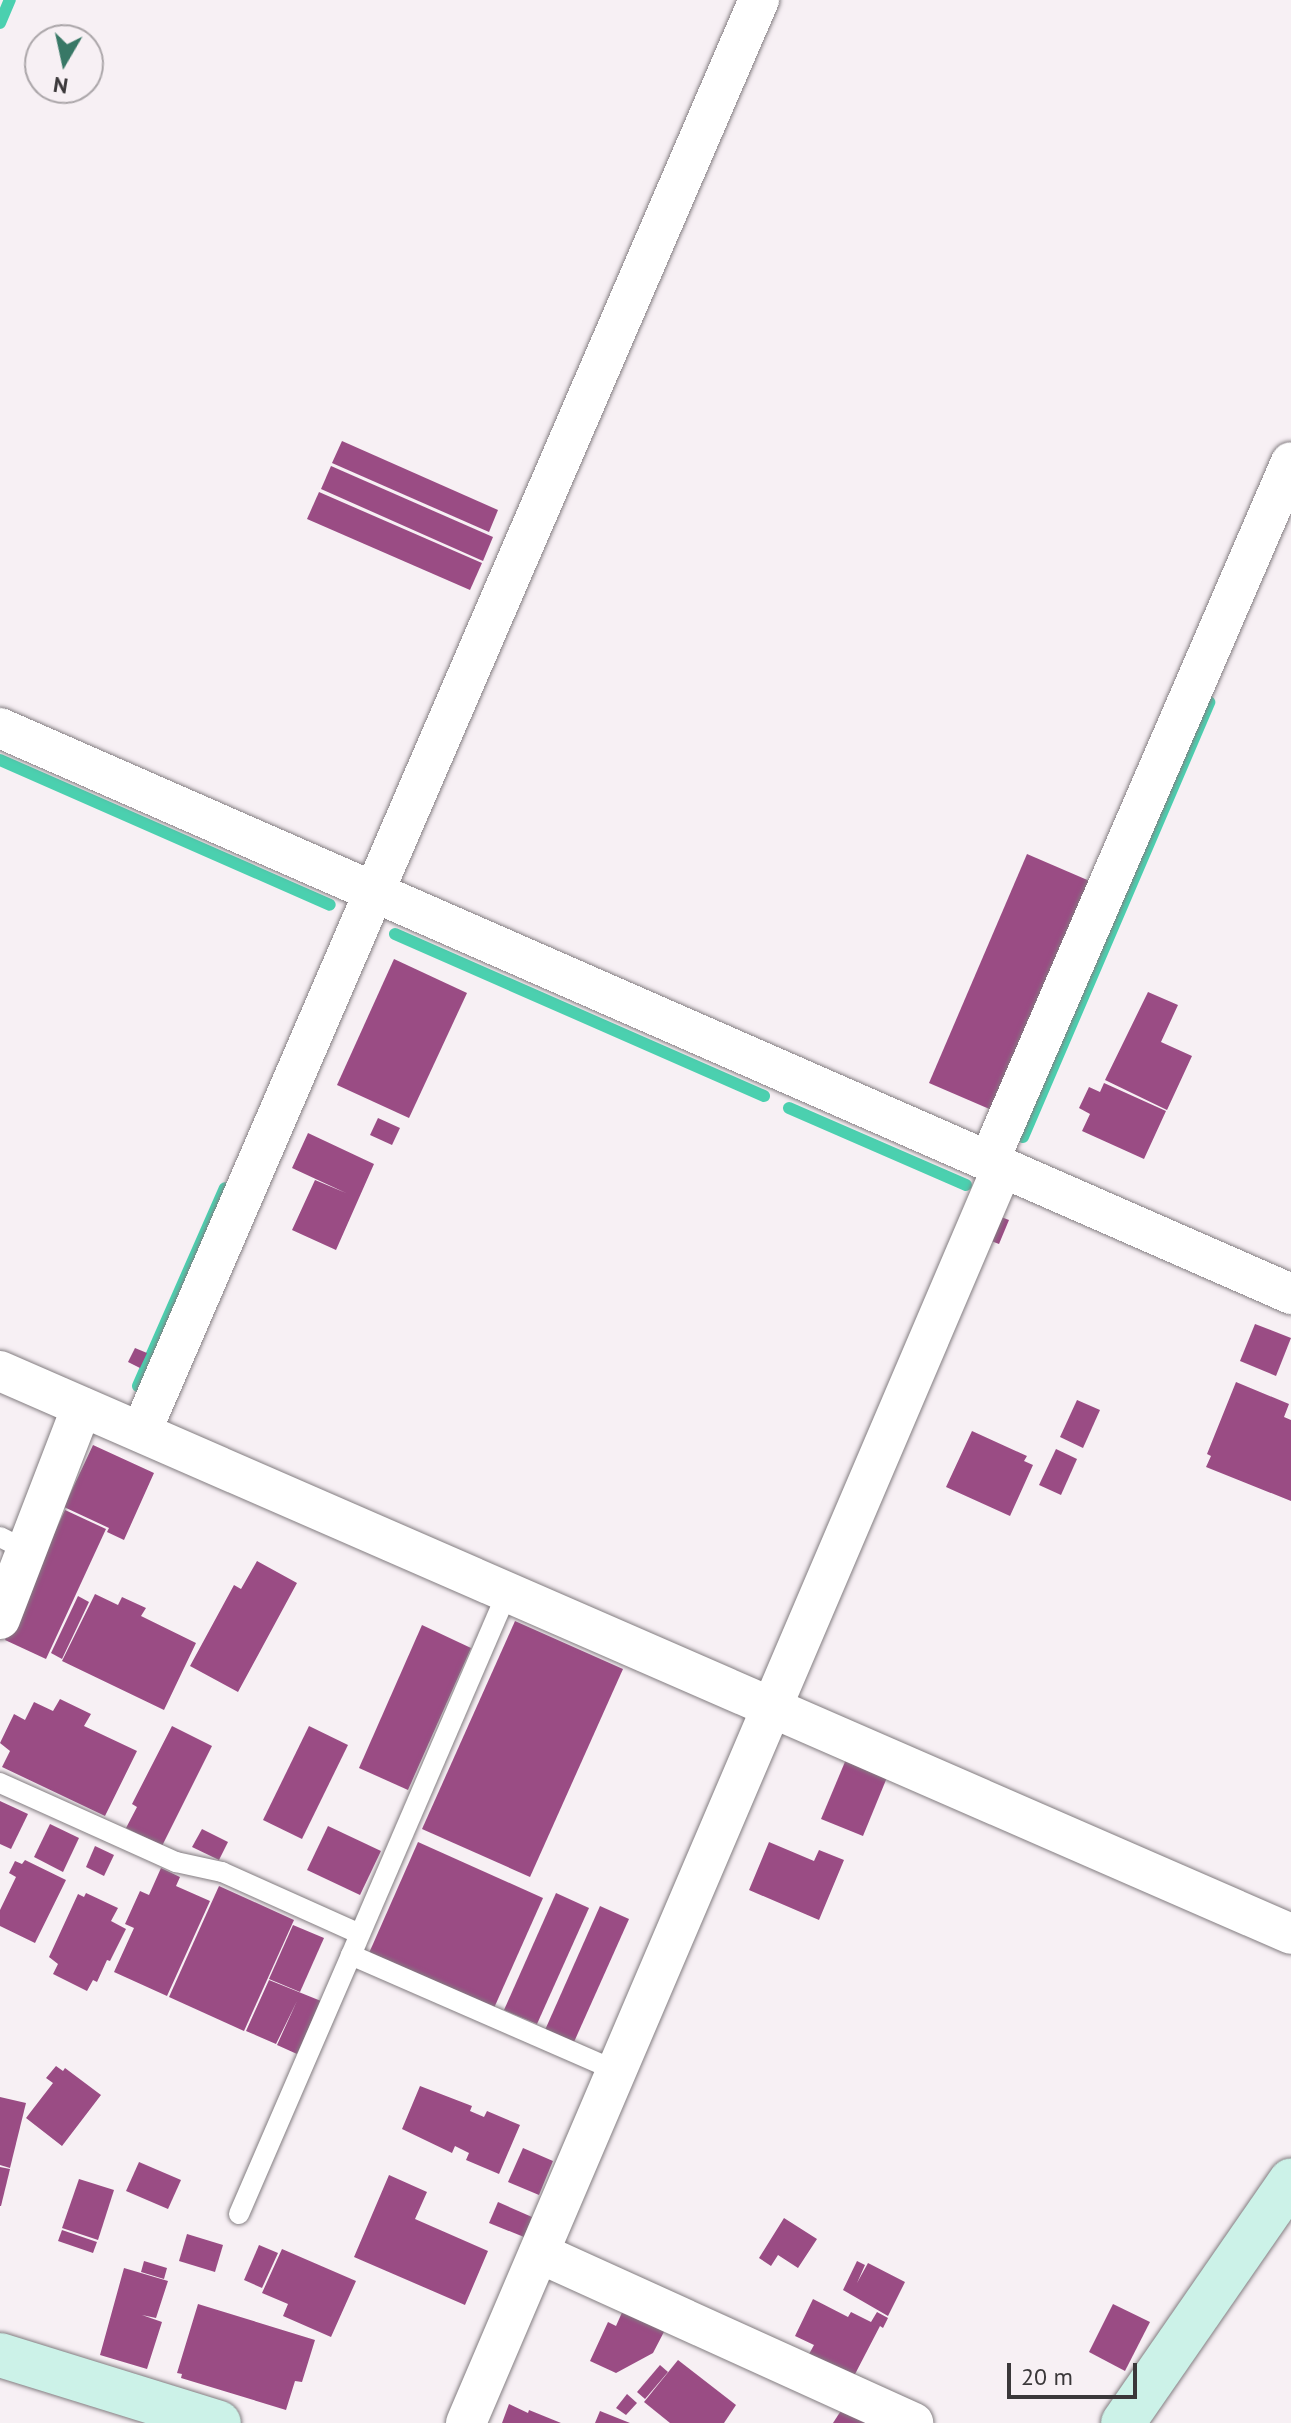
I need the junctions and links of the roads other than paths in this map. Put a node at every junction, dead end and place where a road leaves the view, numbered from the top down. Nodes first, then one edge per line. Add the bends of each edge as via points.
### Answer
1 (759, 0) edge
2 (1291, 462) edge
3 (0, 728) edge
4 (375, 892) junction
5 (996, 1164) junction
6 (1291, 1294) edge
7 (0, 1371) edge
8 (82, 1407) junction
9 (141, 1432) junction
10 (14, 1544) edge
11 (507, 1593) junction
12 (0, 1619) edge
13 (772, 1708) junction
14 (0, 1783) edge
15 (360, 1934) junction
16 (1291, 1934) edge
17 (351, 1955) junction
18 (616, 2071) junction
19 (1291, 2180) edge
20 (239, 2214) dead end
21 (539, 2253) junction
22 (0, 2355) edge
23 (219, 2423) edge
24 (466, 2423) edge
25 (913, 2423) edge
26 (1123, 2423) edge

1 - 4 street
2 - 5 street
3 - 4 street
4 - 5 street
4 - 9 street
5 - 6 street
5 - 13 street
7 - 8 street
8 - 9 street
8 - 10 street
9 - 11 street
10 - 12 street
11 - 13 street
11 - 15 lane
13 - 16 street
13 - 18 street
14 - 15 lane via 176,1862 222,1872
15 - 17 lane
17 - 18 lane
17 - 20 lane
18 - 21 street
19 - 26 main road
21 - 24 street
21 - 25 street
22 - 23 main road

